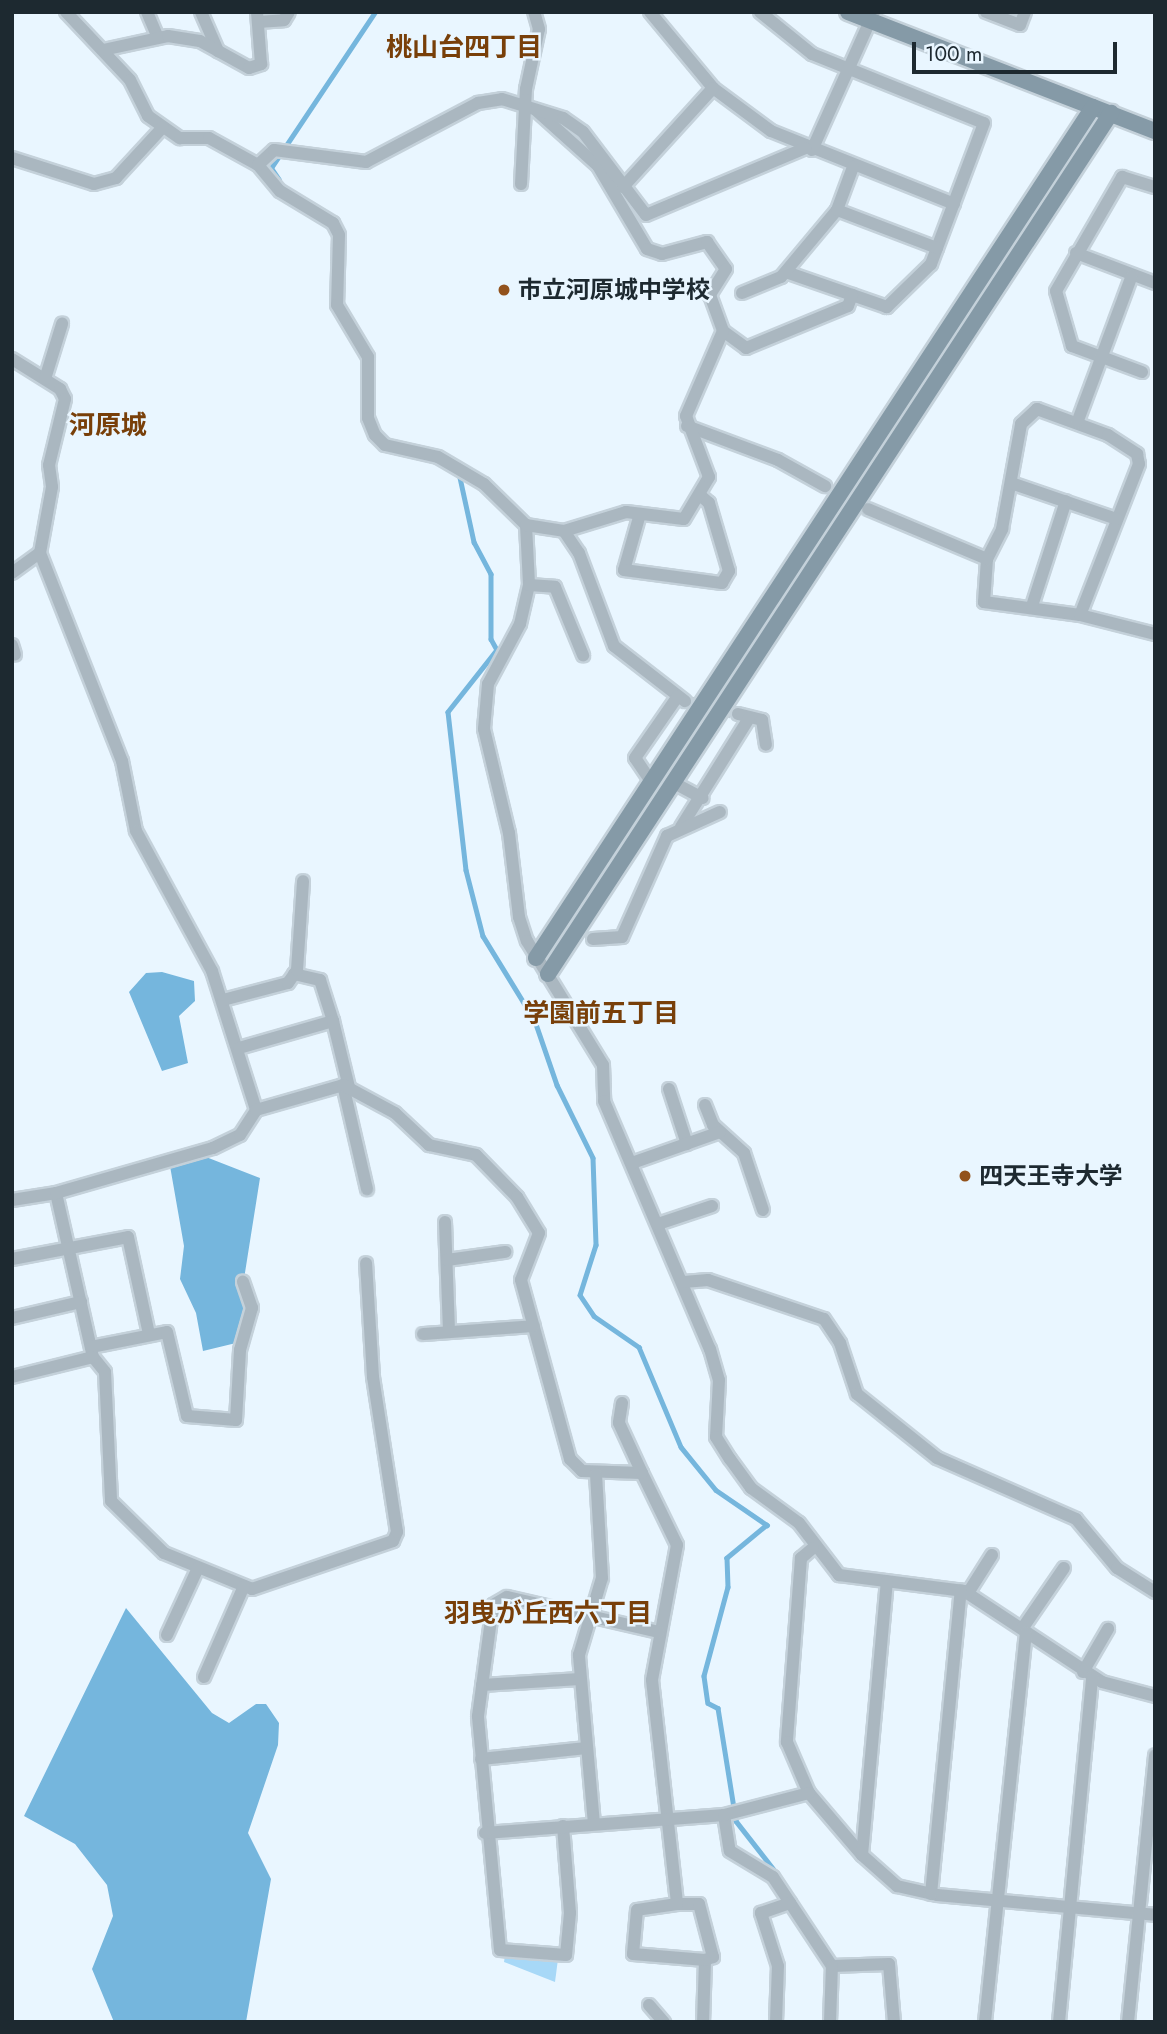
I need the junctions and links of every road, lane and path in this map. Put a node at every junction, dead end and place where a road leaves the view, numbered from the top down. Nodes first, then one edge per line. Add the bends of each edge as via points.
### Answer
1 (66, 12) edge
2 (147, 12) edge
3 (201, 12) edge
4 (289, 12) edge
5 (534, 12) edge
6 (650, 12) edge
7 (760, 12) edge
8 (848, 12) edge
9 (986, 12) edge
10 (1025, 12) edge
11 (258, 17) edge
12 (872, 18) edge
13 (158, 38) junction
14 (103, 50) junction
15 (218, 51) junction
16 (849, 69) junction
17 (713, 89) junction
18 (530, 105) junction
19 (1093, 107) junction
20 (1111, 113) junction
21 (163, 127) junction
22 (1155, 131) edge
23 (808, 149) junction
24 (12, 158) edge
25 (258, 165) junction
26 (853, 167) junction
27 (521, 184) dead end
28 (623, 187) junction
29 (1155, 187) edge
30 (954, 204) junction
31 (837, 210) junction
32 (937, 248) junction
33 (1076, 254) junction
34 (786, 272) junction
35 (1132, 275) junction
36 (1155, 283) edge
37 (742, 293) dead end
38 (852, 295) junction
39 (62, 324) dead end
40 (723, 331) junction
41 (1100, 356) junction
42 (12, 359) edge
43 (1142, 372) dead end
44 (45, 379) junction
45 (1077, 424) junction
46 (687, 426) junction
47 (1011, 482) junction
48 (825, 486) dead end
49 (701, 496) junction
50 (1066, 502) junction
51 (868, 509) dead end
52 (640, 513) junction
53 (1117, 519) junction
54 (526, 525) junction
55 (564, 531) junction
56 (40, 553) junction
57 (987, 559) junction
58 (12, 573) edge
59 (529, 585) junction
60 (1032, 606) junction
61 (1080, 615) junction
62 (1155, 634) edge
63 (583, 655) dead end
64 (766, 745) dead end
65 (652, 783) junction
66 (676, 783) junction
67 (702, 798) junction
68 (720, 812) dead end
69 (681, 828) junction
70 (303, 881) dead end
71 (593, 939) dead end
72 (537, 958) junction
73 (294, 974) junction
74 (548, 974) junction
75 (223, 1000) junction
76 (333, 1021) junction
77 (239, 1048) junction
78 (346, 1086) junction
79 (669, 1089) dead end
80 (705, 1105) dead end
81 (256, 1110) junction
82 (720, 1132) junction
83 (687, 1143) junction
84 (632, 1163) junction
85 (367, 1189) dead end
86 (56, 1194) junction
87 (12, 1200) edge
88 (712, 1206) dead end
89 (763, 1210) dead end
90 (445, 1222) dead end
91 (658, 1224) junction
92 (68, 1248) junction
93 (505, 1252) dead end
94 (12, 1259) edge
95 (447, 1260) junction
96 (366, 1263) dead end
97 (243, 1282) dead end
98 (684, 1282) junction
99 (81, 1302) junction
100 (12, 1318) edge
101 (534, 1326) junction
102 (449, 1329) junction
103 (149, 1334) junction
104 (424, 1334) dead end
105 (92, 1352) junction
106 (12, 1377) edge
107 (622, 1403) dead end
108 (596, 1474) junction
109 (642, 1474) junction
110 (813, 1548) junction
111 (992, 1555) dead end
112 (198, 1568) junction
113 (1064, 1568) dead end
114 (887, 1581) junction
115 (244, 1586) junction
116 (1155, 1591) edge
117 (964, 1592) junction
118 (590, 1612) junction
119 (1108, 1629) dead end
120 (1024, 1630) junction
121 (659, 1632) junction
122 (167, 1635) dead end
123 (1088, 1675) junction
124 (204, 1677) dead end
125 (580, 1679) junction
126 (482, 1685) junction
127 (1155, 1696) edge
128 (586, 1748) junction
129 (1155, 1755) edge
130 (481, 1759) junction
131 (809, 1793) junction
132 (724, 1815) junction
133 (667, 1817) junction
134 (594, 1824) junction
135 (563, 1826) junction
136 (485, 1833) junction
137 (862, 1855) junction
138 (931, 1894) junction
139 (998, 1900) junction
140 (790, 1903) junction
141 (677, 1904) junction
142 (1071, 1907) junction
143 (1139, 1913) junction
144 (1155, 1915) edge
145 (705, 1960) junction
146 (832, 1966) junction
147 (649, 2005) dead end
148 (664, 2022) edge
149 (703, 2022) edge
150 (776, 2022) edge
151 (830, 2022) edge
152 (894, 2022) edge
153 (985, 2022) edge
154 (1059, 2022) edge
155 (1128, 2022) edge

1 - 14 street
2 - 13 street
3 - 15 street
4 - 11 street via 284,20
5 - 18 street via 539,29
6 - 17 street
7 - 16 street via 812,54
8 - 12 street
9 - 10 street via 1020,25
11 - 15 street via 261,64 249,68
12 - 16 street
12 - 19 street
13 - 14 street
13 - 15 street via 200,41
14 - 21 street via 130,80 148,116
16 - 23 street
16 - 30 street via 984,120
17 - 23 street
17 - 28 street
18 - 25 street via 478,103 366,162 274,150
18 - 27 street
18 - 28 street via 583,132
18 - 40 street via 598,166 647,249 662,254 707,242 726,269 710,295
19 - 20 street
19 - 65 street
20 - 22 street
20 - 66 street
21 - 24 street via 116,178 94,184
21 - 25 street via 180,138 209,138
23 - 26 street
23 - 28 street via 646,215
25 - 54 street via 280,191 333,223 339,234 337,305 368,357 368,418 375,435 385,445 438,457 484,484
26 - 30 street
26 - 31 street
29 - 33 street via 1122,177
30 - 32 street
31 - 32 street
31 - 34 street
32 - 38 street via 931,264 887,307
33 - 35 street
33 - 41 street via 1056,291 1063,333 1072,346
34 - 37 street
34 - 38 street
35 - 36 street
35 - 41 street
38 - 40 street via 848,306 756,348 746,348
39 - 44 street
40 - 46 street via 686,416
41 - 43 street
41 - 45 street
42 - 44 street
44 - 56 street via 65,399 49,465 52,487
45 - 47 street via 1037,409 1021,424
45 - 53 street via 1137,454
46 - 48 street via 778,460
46 - 49 street via 709,477
47 - 50 street
47 - 57 street via 1002,529
49 - 52 street via 684,519
49 - 52 street via 709,503 729,571 722,583 624,570
50 - 53 street
50 - 60 street
51 - 57 street
52 - 55 street via 626,512
53 - 61 street
54 - 55 street
54 - 59 street
55 - 65 street via 579,554 607,636 682,698 635,758
56 - 58 street
56 - 75 street via 122,761 136,831
57 - 60 street via 984,602
59 - 63 street via 555,587
59 - 72 street via 520,624 488,684 484,729 509,833 519,917
60 - 61 street
61 - 62 street
64 - 67 street via 762,720 743,716
65 - 72 street
66 - 67 street
66 - 74 street
67 - 69 street
68 - 69 street
69 - 71 street via 667,836 622,937
70 - 73 street
72 - 74 street
73 - 75 street via 288,983
73 - 76 street via 320,980
74 - 84 street via 603,1065 604,1101
75 - 77 street
76 - 77 street
76 - 78 street
77 - 81 street
78 - 81 street
78 - 85 street
78 - 101 street via 395,1113 429,1145 477,1155 517,1197 539,1233 521,1280
79 - 83 street
80 - 82 street
81 - 86 street via 240,1135 213,1148
82 - 83 street
82 - 89 street via 744,1153
83 - 84 street
84 - 91 street
86 - 87 street
86 - 92 street
88 - 91 street
90 - 95 street
91 - 98 street
92 - 94 street
92 - 99 street
92 - 103 street via 128,1237
93 - 95 street
95 - 102 street
96 - 115 street via 373,1377 397,1532 393,1541 251,1589
97 - 103 street via 252,1308 240,1350 236,1419 187,1416 167,1332
98 - 110 street via 719,1380 716,1437 751,1488 799,1523
98 - 116 street via 708,1280 824,1319 840,1343 857,1394 937,1458 1076,1519 1117,1568
99 - 100 street
99 - 105 street
101 - 102 street
101 - 108 street via 570,1459 582,1472
102 - 104 street
103 - 105 street
105 - 106 street
105 - 112 street via 105,1371 111,1501 164,1553
107 - 109 street via 619,1423
108 - 109 street
108 - 118 street via 603,1563
109 - 121 street via 677,1545
110 - 114 street via 839,1575
110 - 131 street via 801,1558 784,1719 790,1755
111 - 117 street
112 - 115 street
112 - 122 street
113 - 120 street
114 - 117 street
114 - 137 street
115 - 124 street
117 - 120 street
117 - 138 street
118 - 121 street
118 - 125 street
118 - 126 street via 507,1597 493,1605
119 - 123 street
120 - 123 street
120 - 139 street
121 - 133 street via 652,1680
123 - 127 street
123 - 142 street
125 - 126 street
125 - 128 street
126 - 130 street
128 - 130 street
128 - 134 street
129 - 143 street
130 - 136 street
131 - 132 street
131 - 137 street
132 - 133 street
132 - 140 street via 730,1851 773,1877
133 - 134 street
133 - 141 street
134 - 135 street
135 - 136 street
135 - 136 street via 570,1913 566,1955 500,1950
137 - 138 street via 897,1886
138 - 139 street
139 - 142 street
139 - 153 street
140 - 146 street
140 - 150 street via 761,1913 778,1966
141 - 145 street via 699,1904 713,1957
141 - 145 street via 637,1910 634,1954
142 - 143 street
142 - 154 street
143 - 144 street
143 - 155 street
145 - 149 street
146 - 151 street
146 - 152 street via 889,1964
147 - 148 street

